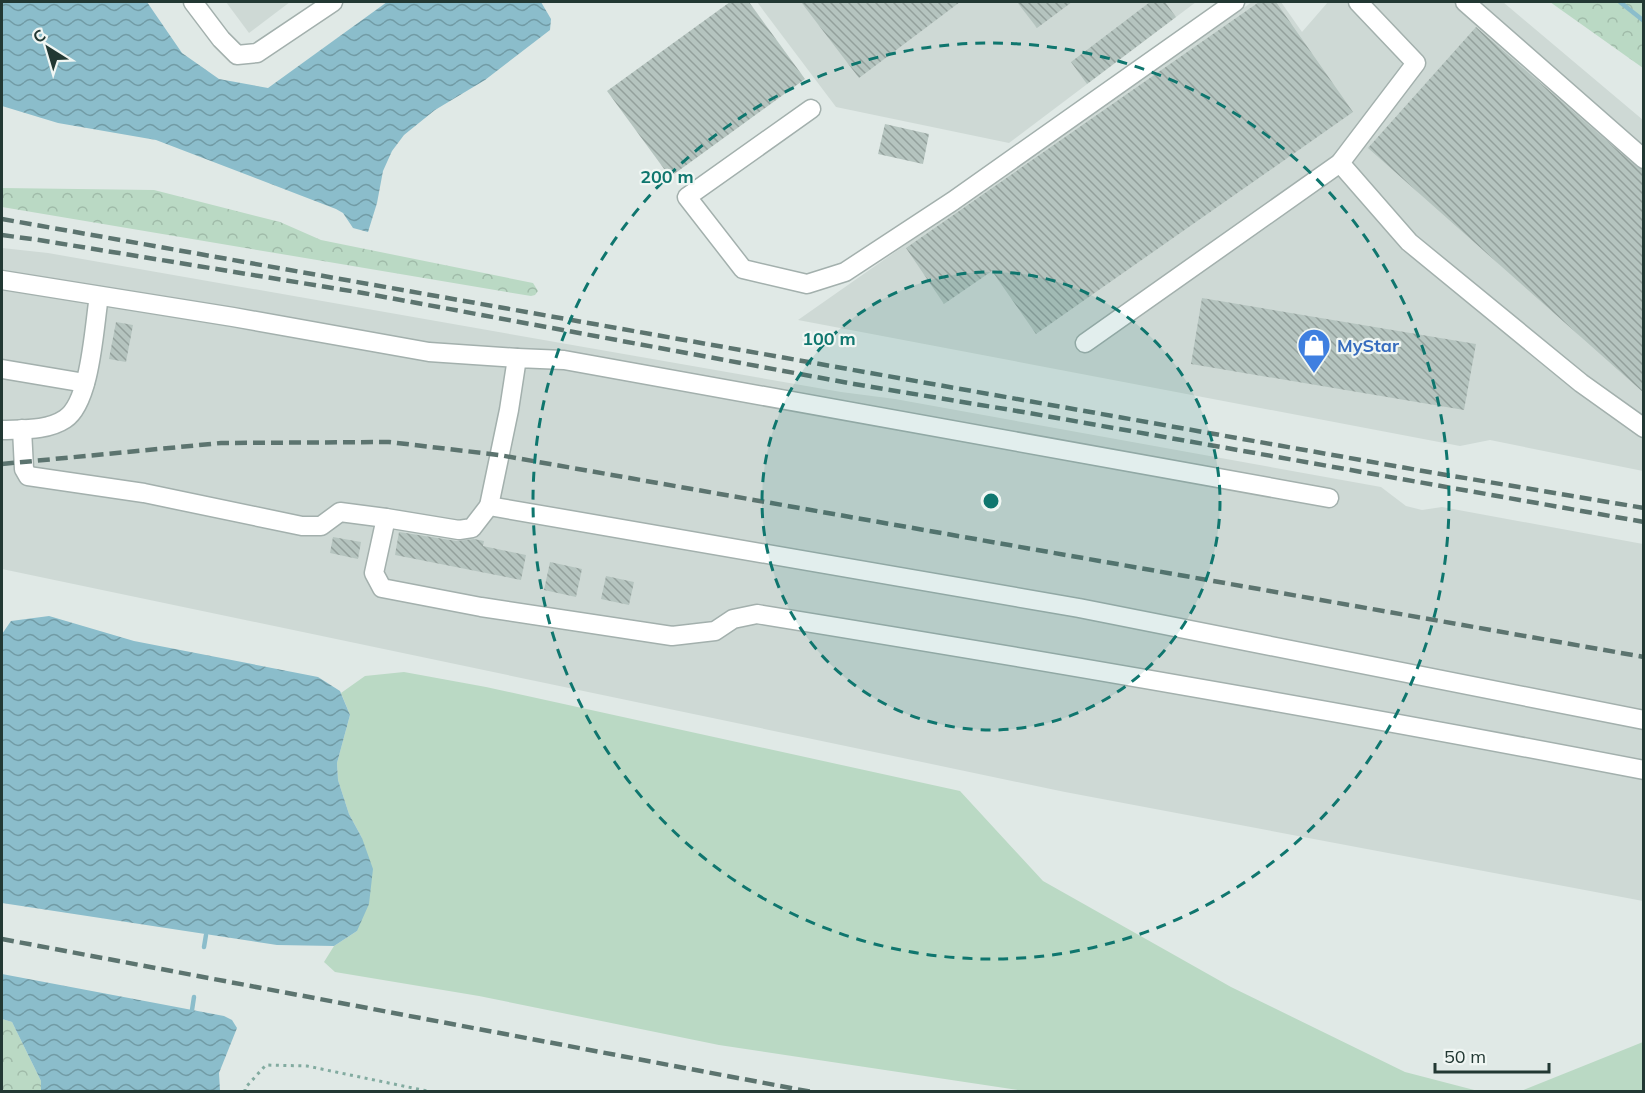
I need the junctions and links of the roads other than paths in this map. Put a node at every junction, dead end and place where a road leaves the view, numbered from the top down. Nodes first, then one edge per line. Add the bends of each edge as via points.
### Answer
1 (193, 2) edge
2 (333, 2) edge
3 (1235, 2) edge
4 (1358, 2) edge
5 (1465, 2) edge
6 (811, 109) dead end
7 (1644, 159) edge
8 (1340, 163) junction
9 (2, 280) edge
10 (99, 296) junction
11 (1085, 343) dead end
12 (517, 358) junction
13 (2, 369) edge
14 (86, 383) junction
15 (1644, 428) edge
16 (22, 429) junction
17 (2, 430) edge
18 (1329, 498) dead end
19 (489, 506) junction
20 (386, 518) junction
21 (1644, 720) edge
22 (1644, 770) edge

1 - 2 lane via 237,55 256,52
3 - 6 lane via 953,201 845,272 807,284 743,269 687,197
4 - 8 lane via 1416,63
5 - 7 lane
8 - 11 lane
8 - 15 lane via 1409,242 1581,383
9 - 10 lane
10 - 12 lane via 429,352
10 - 14 lane
12 - 18 lane via 564,360
12 - 19 lane
13 - 14 lane
14 - 16 lane via 76,410 64,420
16 - 17 lane
16 - 20 lane via 24,469 28,476 144,493 302,526 321,526 340,512
19 - 20 lane via 471,528 459,530
19 - 21 lane via 1079,608
20 - 22 lane via 374,573 382,588 672,636 715,631 733,619 757,614 1406,724

